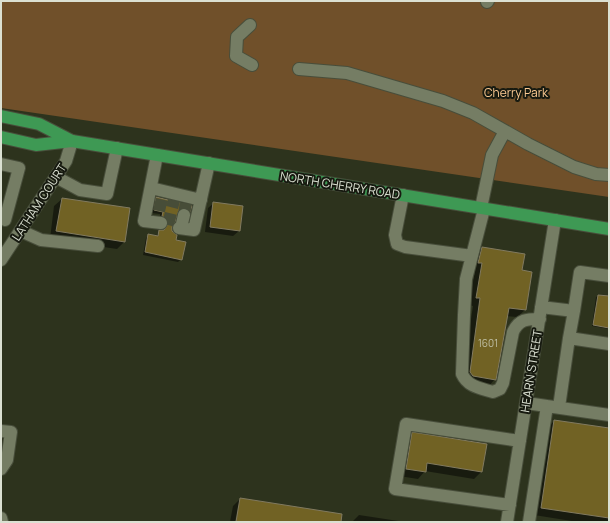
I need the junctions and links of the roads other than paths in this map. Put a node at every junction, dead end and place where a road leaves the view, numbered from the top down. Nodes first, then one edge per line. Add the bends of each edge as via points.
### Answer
1 (250, 25) dead end
2 (252, 65) dead end
3 (299, 69) dead end
4 (1, 116) edge
5 (505, 131) junction
6 (1, 138) edge
7 (72, 141) junction
8 (117, 148) junction
9 (157, 155) junction
10 (209, 163) junction
11 (1, 164) edge
12 (609, 175) edge
13 (56, 177) junction
14 (151, 188) junction
15 (403, 195) junction
16 (201, 200) junction
17 (482, 208) junction
18 (184, 215) tunnel mouth
19 (3, 219) edge
20 (159, 219) dead end
21 (555, 220) junction
22 (23, 227) junction
23 (609, 229) edge
24 (98, 246) dead end
25 (472, 256) junction
26 (1, 260) edge
27 (609, 276) edge
28 (574, 311) junction
29 (541, 313) junction
30 (570, 338) junction
31 (609, 344) edge
32 (526, 403) junction
33 (546, 406) junction
34 (559, 407) junction
35 (609, 415) edge
36 (1, 431) edge
37 (520, 441) junction
38 (1, 469) edge
39 (510, 505) junction
40 (1, 518) edge
41 (508, 521) edge
42 (2, 522) edge
43 (520, 522) edge
44 (529, 522) edge

1 - 2 street via 237,38 236,56
3 - 5 street via 347,73 443,101 473,113
4 - 7 main road, NORTH CHERRY ROAD via 39,124
5 - 12 street via 574,167
5 - 17 street via 492,155
6 - 7 main road, NORTH CHERRY ROAD via 36,145
7 - 8 main road, NORTH CHERRY ROAD
7 - 13 street, LATHAM COURT via 66,161
8 - 9 main road, NORTH CHERRY ROAD
8 - 13 street via 107,194 80,190
9 - 10 main road, NORTH CHERRY ROAD
9 - 14 street
10 - 15 main road, NORTH CHERRY ROAD
10 - 16 street
11 - 19 street via 19,168
13 - 22 street, LATHAM COURT
14 - 16 street via 169,195
14 - 20 street via 144,221
15 - 17 main road, NORTH CHERRY ROAD
15 - 25 street via 395,235 397,244
16 - 18 street via 194,230 180,228
17 - 21 main road, NORTH CHERRY ROAD
17 - 25 street
19 - 22 street
21 - 23 main road, NORTH CHERRY ROAD
21 - 29 street, HEARN STREET
22 - 24 street via 41,240
22 - 26 street, LATHAM COURT
25 - 29 street via 464,301 462,374 465,380 493,392 500,388 516,325
27 - 28 street via 580,272
28 - 29 street
28 - 30 street
29 - 32 street, HEARN STREET
30 - 31 street
30 - 34 street
32 - 33 street
32 - 37 street, HEARN STREET
33 - 34 street
33 - 44 street
34 - 35 street
36 - 38 street via 11,432 7,460
37 - 39 street, HEARN STREET
37 - 39 street via 406,424 395,489
39 - 41 street, HEARN STREET
40 - 42 street
41 - 43 street

